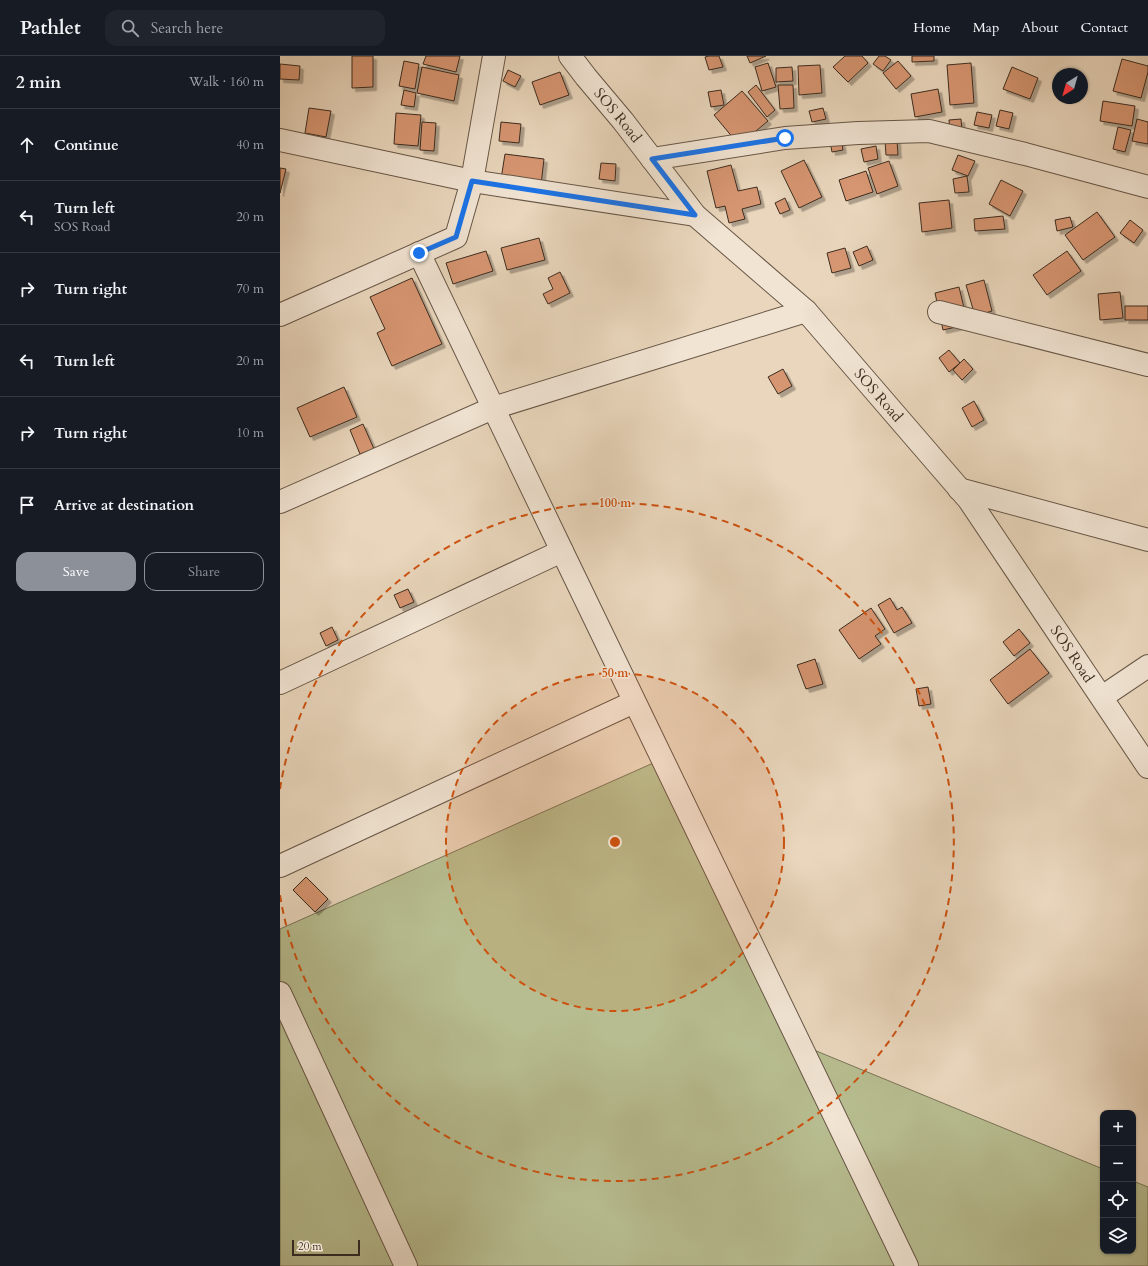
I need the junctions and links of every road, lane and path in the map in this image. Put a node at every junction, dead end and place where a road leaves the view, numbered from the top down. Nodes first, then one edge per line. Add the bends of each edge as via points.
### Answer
1 (494, 56) edge
2 (570, 56) edge
3 (280, 140) edge
4 (652, 159) junction
5 (472, 181) junction
6 (1148, 187) edge
7 (695, 215) junction
8 (419, 253) junction
9 (806, 311) junction
10 (939, 312) dead end
11 (280, 314) edge
12 (1148, 364) edge
13 (493, 408) junction
14 (959, 489) junction
15 (280, 502) edge
16 (1148, 540) edge
17 (562, 551) junction
18 (1148, 666) edge
19 (280, 683) edge
20 (1102, 697) junction
21 (634, 702) junction
22 (1148, 767) edge
23 (280, 866) edge
24 (280, 994) edge
25 (406, 1266) edge
26 (907, 1266) edge

1 - 5 street
2 - 4 street, SOS Road
3 - 5 street
4 - 6 street via 785,138 858,132 929,131
4 - 7 street, SOS Road
5 - 7 street
5 - 8 street via 456,237
7 - 9 street, SOS Road
8 - 11 street
8 - 13 street
9 - 13 street
9 - 14 street, SOS Road
10 - 12 street
13 - 15 street
13 - 17 street
14 - 16 street
14 - 20 street, SOS Road via 969,500
17 - 19 street
17 - 21 street
18 - 20 street
20 - 22 street, SOS Road
21 - 23 street
21 - 26 street
24 - 25 street

